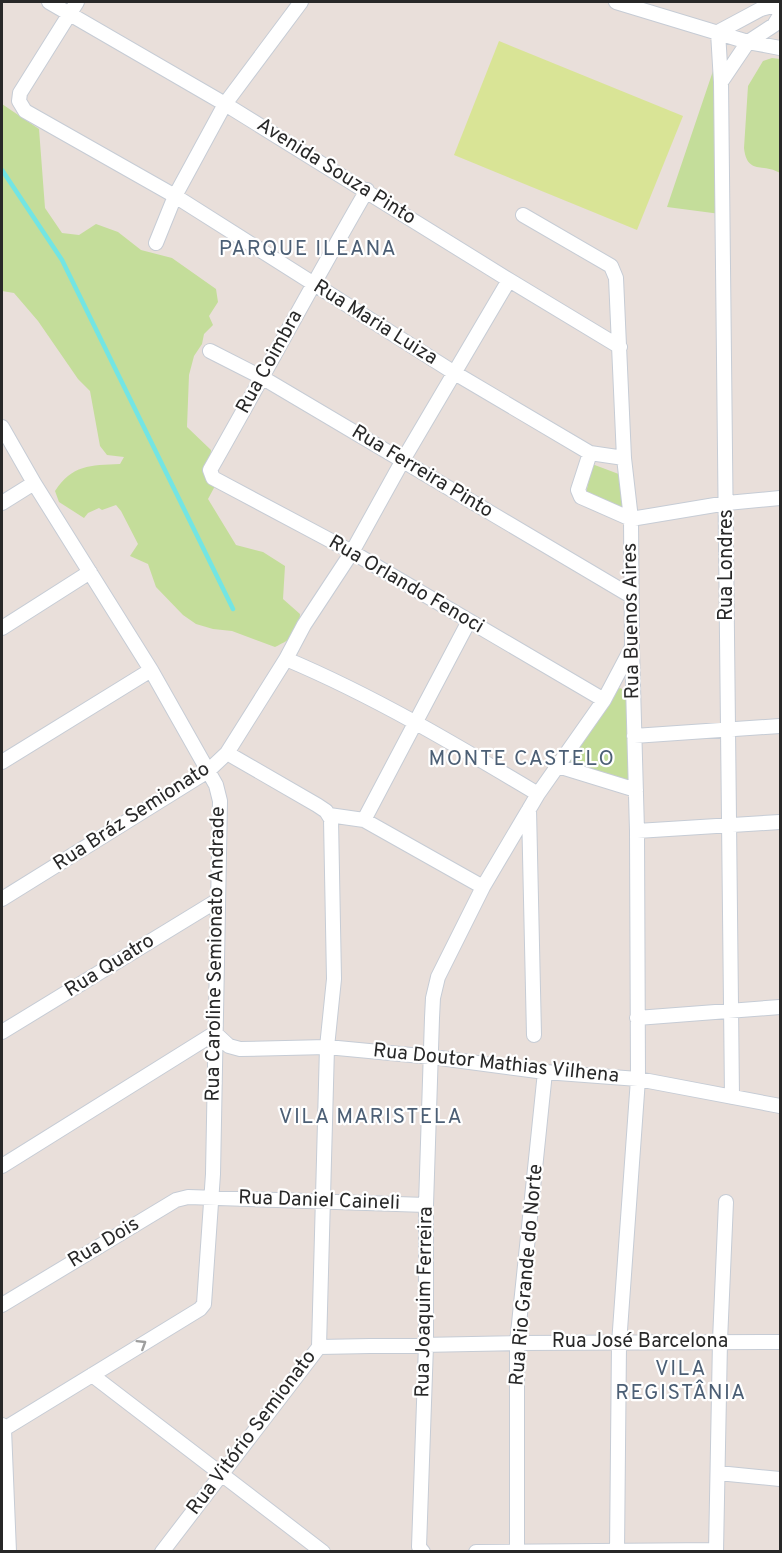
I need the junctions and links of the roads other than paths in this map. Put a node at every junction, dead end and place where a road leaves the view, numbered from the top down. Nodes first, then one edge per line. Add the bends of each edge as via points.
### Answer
1 (49, 2) edge
2 (77, 2) edge
3 (302, 2) edge
4 (616, 2) edge
5 (780, 4) edge
6 (70, 14) junction
7 (780, 15) edge
8 (718, 32) junction
9 (748, 42) junction
10 (780, 48) edge
11 (721, 82) junction
12 (225, 104) junction
13 (367, 190) junction
14 (175, 196) junction
15 (523, 215) dead end
16 (156, 243) dead end
17 (508, 280) junction
18 (312, 284) junction
19 (620, 348) junction
20 (210, 351) dead end
21 (453, 372) junction
22 (263, 378) junction
23 (2, 427) edge
24 (590, 453) junction
25 (624, 458) junction
26 (403, 460) junction
27 (210, 471) joint
28 (34, 483) junction
29 (780, 498) edge
30 (2, 503) edge
31 (727, 503) junction
32 (631, 519) junction
33 (352, 552) junction
34 (90, 572) junction
35 (632, 596) junction
36 (470, 621) junction
37 (2, 628) edge
38 (632, 649) junction
39 (286, 659) junction
40 (151, 670) junction
41 (604, 700) junction
42 (417, 722) junction
43 (780, 726) edge
44 (728, 730) junction
45 (634, 736) junction
46 (227, 753) junction
47 (2, 762) edge
48 (558, 766) junction
49 (208, 771) junction
50 (636, 790) junction
51 (538, 794) junction
52 (529, 810) junction
53 (329, 815) junction
54 (364, 820) junction
55 (780, 822) edge
56 (729, 825) junction
57 (637, 831) junction
58 (483, 888) junction
59 (2, 899) edge
60 (218, 900) junction
61 (780, 1007) edge
62 (731, 1011) junction
63 (637, 1018) junction
64 (2, 1032) edge
65 (215, 1033) junction
66 (534, 1035) dead end
67 (327, 1047) junction
68 (432, 1057) junction
69 (545, 1071) junction
70 (638, 1079) junction
71 (732, 1097) junction
72 (780, 1106) edge
73 (2, 1166) edge
74 (212, 1197) junction
75 (324, 1201) junction
76 (726, 1202) dead end
77 (426, 1204) junction
78 (2, 1305) edge
79 (720, 1341) junction
80 (517, 1342) junction
81 (780, 1342) edge
82 (619, 1344) junction
83 (426, 1345) junction
84 (319, 1347) junction
85 (92, 1375) junction
86 (3, 1427) edge
87 (718, 1473) junction
88 (221, 1474) junction
89 (780, 1479) edge
90 (421, 1549) edge
91 (617, 1550) edge
92 (9, 1551) edge
93 (162, 1551) edge
94 (323, 1551) edge
95 (476, 1551) edge
96 (517, 1551) edge
97 (716, 1551) edge

1 - 6 street, Avenida Souza Pinto
2 - 6 street
3 - 12 street
4 - 8 street
5 - 8 street via 761,9
6 - 12 street, Avenida Souza Pinto
6 - 14 street, Rua Maria Luiza via 19,101 25,111
7 - 9 street via 774,25
8 - 9 street
8 - 11 street, Rua Londres
9 - 10 street
9 - 11 street
11 - 31 street, Rua Londres
12 - 13 street, Avenida Souza Pinto
12 - 14 street
13 - 17 street, Avenida Souza Pinto
13 - 18 street, Rua Coimbra
14 - 16 street
14 - 18 street, Rua Maria Luiza
15 - 19 street, Rua Buenos Aires via 614,270
17 - 19 street, Avenida Souza Pinto
17 - 21 street, Rua Bráz Semionato
18 - 21 street, Rua Maria Luiza
18 - 22 street, Rua Coimbra
19 - 25 street, Rua Buenos Aires
20 - 22 street, Rua Ferreira Pinto
21 - 24 street, Rua Maria Luiza
21 - 26 street, Rua Bráz Semionato
22 - 26 street, Rua Ferreira Pinto
22 - 27 street, Rua Coimbra
23 - 28 street, Rua Caroline Semionato Andrade
24 - 25 street, Rua Maria Luiza
24 - 32 street via 578,490 580,497
25 - 32 street, Rua Buenos Aires
26 - 33 street, Rua Bráz Semionato
26 - 35 street, Rua Ferreira Pinto
27 - 33 street, Rua Orlando Fenoci via 213,478
28 - 30 street
28 - 34 street, Rua Caroline Semionato Andrade
29 - 31 street
31 - 32 street
31 - 44 street, Rua Londres
32 - 35 street, Rua Buenos Aires
33 - 36 street, Rua Orlando Fenoci
33 - 39 street, Rua Bráz Semionato
34 - 37 street
34 - 40 street, Rua Caroline Semionato Andrade
35 - 38 street, Rua Buenos Aires
36 - 41 street, Rua Orlando Fenoci
36 - 42 street
38 - 41 street, Rua Joaquim Ferreira
38 - 45 street, Rua Buenos Aires
39 - 42 street
39 - 46 street, Rua Bráz Semionato
40 - 47 street
40 - 49 street, Rua Caroline Semionato Andrade
41 - 48 street, Rua Joaquim Ferreira
42 - 51 street
42 - 54 street
43 - 44 street
44 - 45 street
44 - 56 street, Rua Londres
45 - 50 street, Rua Buenos Aires
46 - 49 street, Rua Bráz Semionato
46 - 53 street
48 - 50 street
48 - 51 street, Rua Joaquim Ferreira
49 - 59 street, Rua Bráz Semionato
49 - 60 street, Rua Caroline Semionato Andrade via 220,801
50 - 57 street, Rua Buenos Aires
51 - 52 street, Rua Joaquim Ferreira
52 - 58 street, Rua Joaquim Ferreira
52 - 66 street
53 - 54 street
53 - 67 street, Rua Vitório Semionato via 334,979
54 - 58 street
55 - 56 street
56 - 57 street
56 - 62 street, Rua Londres
57 - 63 street, Rua Buenos Aires
58 - 68 street, Rua Joaquim Ferreira via 438,977 433,998
60 - 64 street, Rua Quatro
60 - 65 street, Rua Caroline Semionato Andrade
61 - 62 street
62 - 63 street
62 - 71 street, Rua Londres
63 - 70 street, Rua Buenos Aires
65 - 67 street, Rua Doutor Mathias Vilhena via 229,1046 240,1049
65 - 73 street
65 - 74 street, Rua Caroline Semionato Andrade
67 - 68 street, Rua Doutor Mathias Vilhena
67 - 75 street, Rua Vitório Semionato
68 - 69 street, Rua Doutor Mathias Vilhena
68 - 77 street, Rua Joaquim Ferreira
69 - 70 street, Rua Doutor Mathias Vilhena
69 - 80 street, Rua Rio Grande do Norte
70 - 71 street, Rua Doutor Mathias Vilhena
70 - 82 street, Rua Buenos Aires
71 - 72 street, Rua Doutor Mathias Vilhena
74 - 75 street, Rua Daniel Caineli
74 - 78 street, Rua Dois via 176,1200
85 -> 74 street, Rua Caroline Semionato Andrade via 204,1304
75 - 77 street, Rua Daniel Caineli
75 - 84 street, Rua Vitório Semionato
76 - 79 street
77 - 83 street, Rua Joaquim Ferreira
79 - 81 street, Rua José Barcelona
79 - 82 street, Rua José Barcelona
79 - 87 street
80 - 82 street, Rua José Barcelona
80 - 83 street, Rua José Barcelona
80 - 96 street, Rua Rio Grande do Norte
82 - 91 street, Rua Buenos Aires
83 - 84 street, Rua José Barcelona
83 - 90 street, Rua Joaquim Ferreira
84 - 88 street, Rua Vitório Semionato
85 - 86 street, Rua Caroline Semionato Andrade
85 - 88 street
86 - 92 street
87 - 89 street
87 - 97 street
88 - 93 street, Rua Vitório Semionato
88 - 94 street
91 - 96 street
91 - 97 street
95 - 96 street

